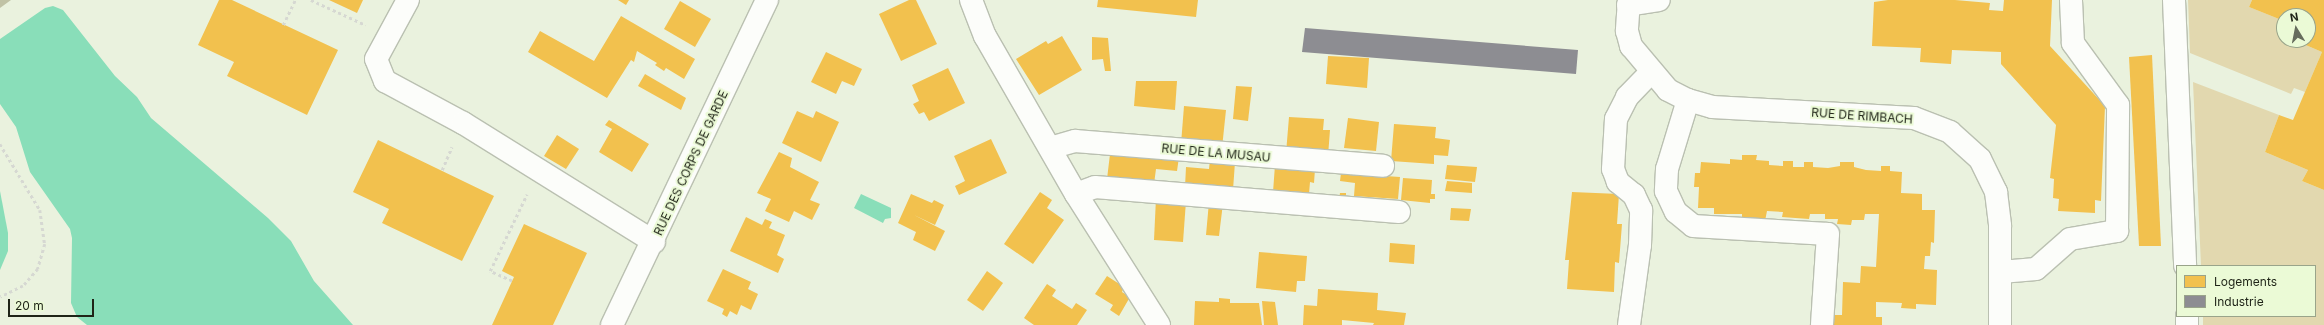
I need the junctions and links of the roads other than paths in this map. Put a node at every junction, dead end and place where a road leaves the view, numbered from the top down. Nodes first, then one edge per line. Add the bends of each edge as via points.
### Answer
1 (408, 0) edge
2 (767, 0) edge
3 (971, 0) edge
4 (1659, 0) edge
5 (2071, 0) edge
6 (2174, 0) edge
7 (1628, 2) edge
8 (1651, 72) junction
9 (1688, 100) junction
10 (1050, 148) junction
11 (1383, 166) dead end
12 (1076, 194) junction
13 (1399, 212) dead end
14 (654, 242) junction
15 (2185, 265) edge
16 (2001, 272) junction
17 (612, 325) edge
18 (1159, 325) edge
19 (1628, 325) edge
20 (1822, 325) edge
21 (2000, 325) edge

1 - 14 street via 376,59 385,80 463,123
2 - 14 street, RUE DES CORPS DE GARDE
3 - 10 street via 985,36
4 - 7 street
5 - 16 street via 2073,43 2118,105 2117,231 2070,239 2036,269
6 - 15 street
7 - 8 street, RUE DE RIMBACH via 1627,31 1631,46
8 - 9 street, RUE DE RIMBACH via 1668,90
8 - 19 street via 1627,97 1616,119 1613,169 1618,182 1634,195 1641,210 1640,244
9 - 16 street, RUE DE RIMBACH via 1712,107 1914,118 1950,132 1980,159 1996,192
9 - 20 street via 1667,169 1666,191 1676,212 1693,226 1828,234
10 - 11 street, RUE DE LA MUSAU via 1075,141
10 - 12 street
12 - 13 street via 1095,187
12 - 18 street
14 - 17 street, RUE DES CORPS DE GARDE
16 - 21 street, RUE DE RIMBACH

